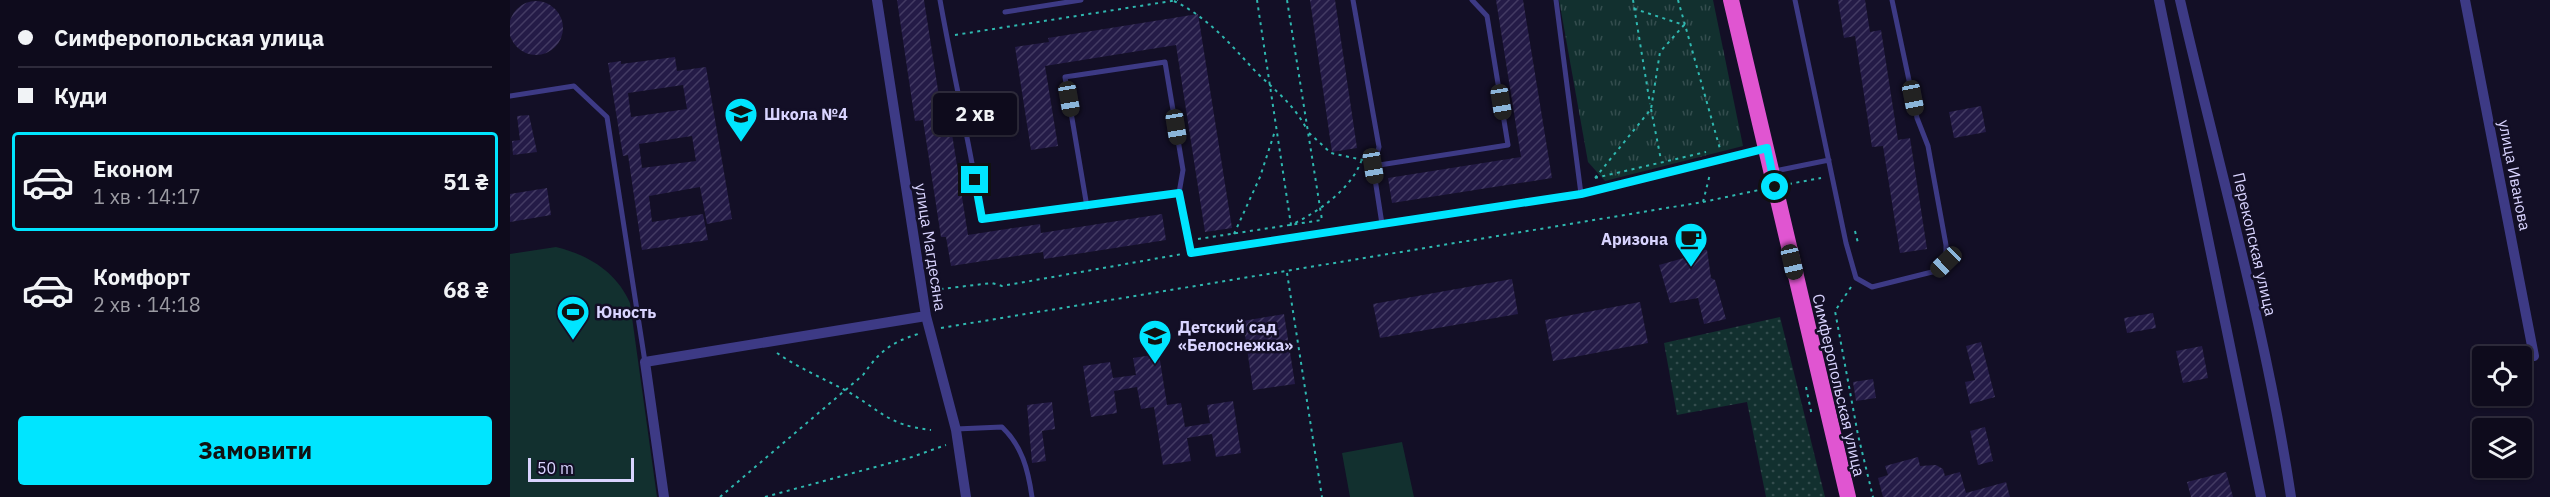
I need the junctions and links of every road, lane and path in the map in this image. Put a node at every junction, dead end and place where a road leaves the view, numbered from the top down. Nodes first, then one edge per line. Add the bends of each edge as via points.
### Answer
1 (877, 0) edge
2 (940, 0) edge
3 (1081, 0) edge
4 (1176, 0) edge
5 (1257, 0) edge
6 (1287, 0) edge
7 (1353, 0) edge
8 (1472, 0) edge
9 (1556, 0) edge
10 (1633, 0) edge
11 (1678, 0) edge
12 (1731, 0) edge
13 (1795, 0) edge
14 (1892, 0) edge
15 (2159, 0) edge
16 (2180, 0) edge
17 (2465, 0) edge
18 (1635, 9) junction
19 (1005, 12) dead end
20 (1684, 25) junction
21 (946, 37) junction
22 (1270, 85) junction
23 (510, 96) edge
24 (1651, 109) junction
25 (1276, 128) junction
26 (1307, 131) junction
27 (1767, 148) junction
28 (1362, 159) junction
29 (1661, 160) junction
30 (1829, 160) junction
31 (1712, 162) junction
32 (1373, 166) junction
33 (1772, 171) junction
34 (1179, 193) junction
35 (1581, 194) junction
36 (1087, 207) junction
37 (1320, 210) junction
38 (1382, 224) junction
39 (1291, 225) junction
40 (1234, 234) junction
41 (1194, 236) dead end
42 (1191, 253) junction
43 (1287, 273) junction
44 (922, 291) junction
45 (926, 316) junction
46 (930, 330) junction
47 (763, 342) junction
48 (2534, 356) dead end
49 (645, 362) junction
50 (844, 389) junction
51 (931, 429) dead end
52 (957, 435) junction
53 (664, 497) edge
54 (720, 497) edge
55 (765, 497) edge
56 (966, 497) edge
57 (1032, 497) edge
58 (1322, 497) edge
59 (1848, 497) edge
60 (2261, 497) edge
61 (2291, 497) edge

1 - 44 street, улица Магдесяна
2 - 21 lane
3 - 19 lane
4 - 21 path
4 - 22 path via 1217,29
5 - 22 path
6 - 26 path
7 - 32 lane via 1378,147
8 - 32 lane via 1487,16 1508,145
9 - 35 lane
10 - 18 path
11 - 20 path
12 - 27 highway, Симферопольская улица
13 - 30 lane
14 - 30 lane via 1917,118 1928,146 1946,262 1936,271 1872,287 1856,278
15 - 60 street
16 - 61 street, Перекопская улица via 2256,315 2286,451
17 - 48 street, улица Иванова
18 - 20 path
18 - 24 path
20 - 24 path via 1660,52
20 - 29 path via 1721,149
21 - 36 lane via 966,121 982,219
22 - 25 path
22 - 26 path via 1296,111
23 - 49 lane via 574,86 607,117
24 - 29 path
24 - 29 path via 1595,178
25 - 39 path
25 - 40 path via 1260,177
26 - 28 path via 1331,153
26 - 37 path
27 - 31 lane
27 - 33 highway, Симферопольская улица
28 - 32 path
28 - 37 path via 1353,176
30 - 33 lane
31 - 35 lane
31 - 43 path via 1703,202
32 - 38 lane
33 - 59 highway, Симферопольская улица
34 - 36 lane
34 - 36 lane via 1183,170 1165,62 1065,77
34 - 42 lane
35 - 38 lane
37 - 39 path
37 - 39 path via 1322,220
38 - 42 lane
39 - 40 path
40 - 41 path via 1200,239
42 - 44 path via 1002,286 992,283
43 - 46 path
43 - 58 path
44 - 45 street, улица Магдесяна
45 - 46 street, улица Магдесяна
45 - 47 street
46 - 50 path via 894,342
46 - 52 street, улица Магдесяна
47 - 49 street
47 - 50 path via 781,356
49 - 53 street
50 - 51 path via 881,415 908,427
50 - 54 path
52 - 55 path via 912,457
52 - 56 street, улица Магдесяна
52 - 57 lane via 1002,427 1023,455

